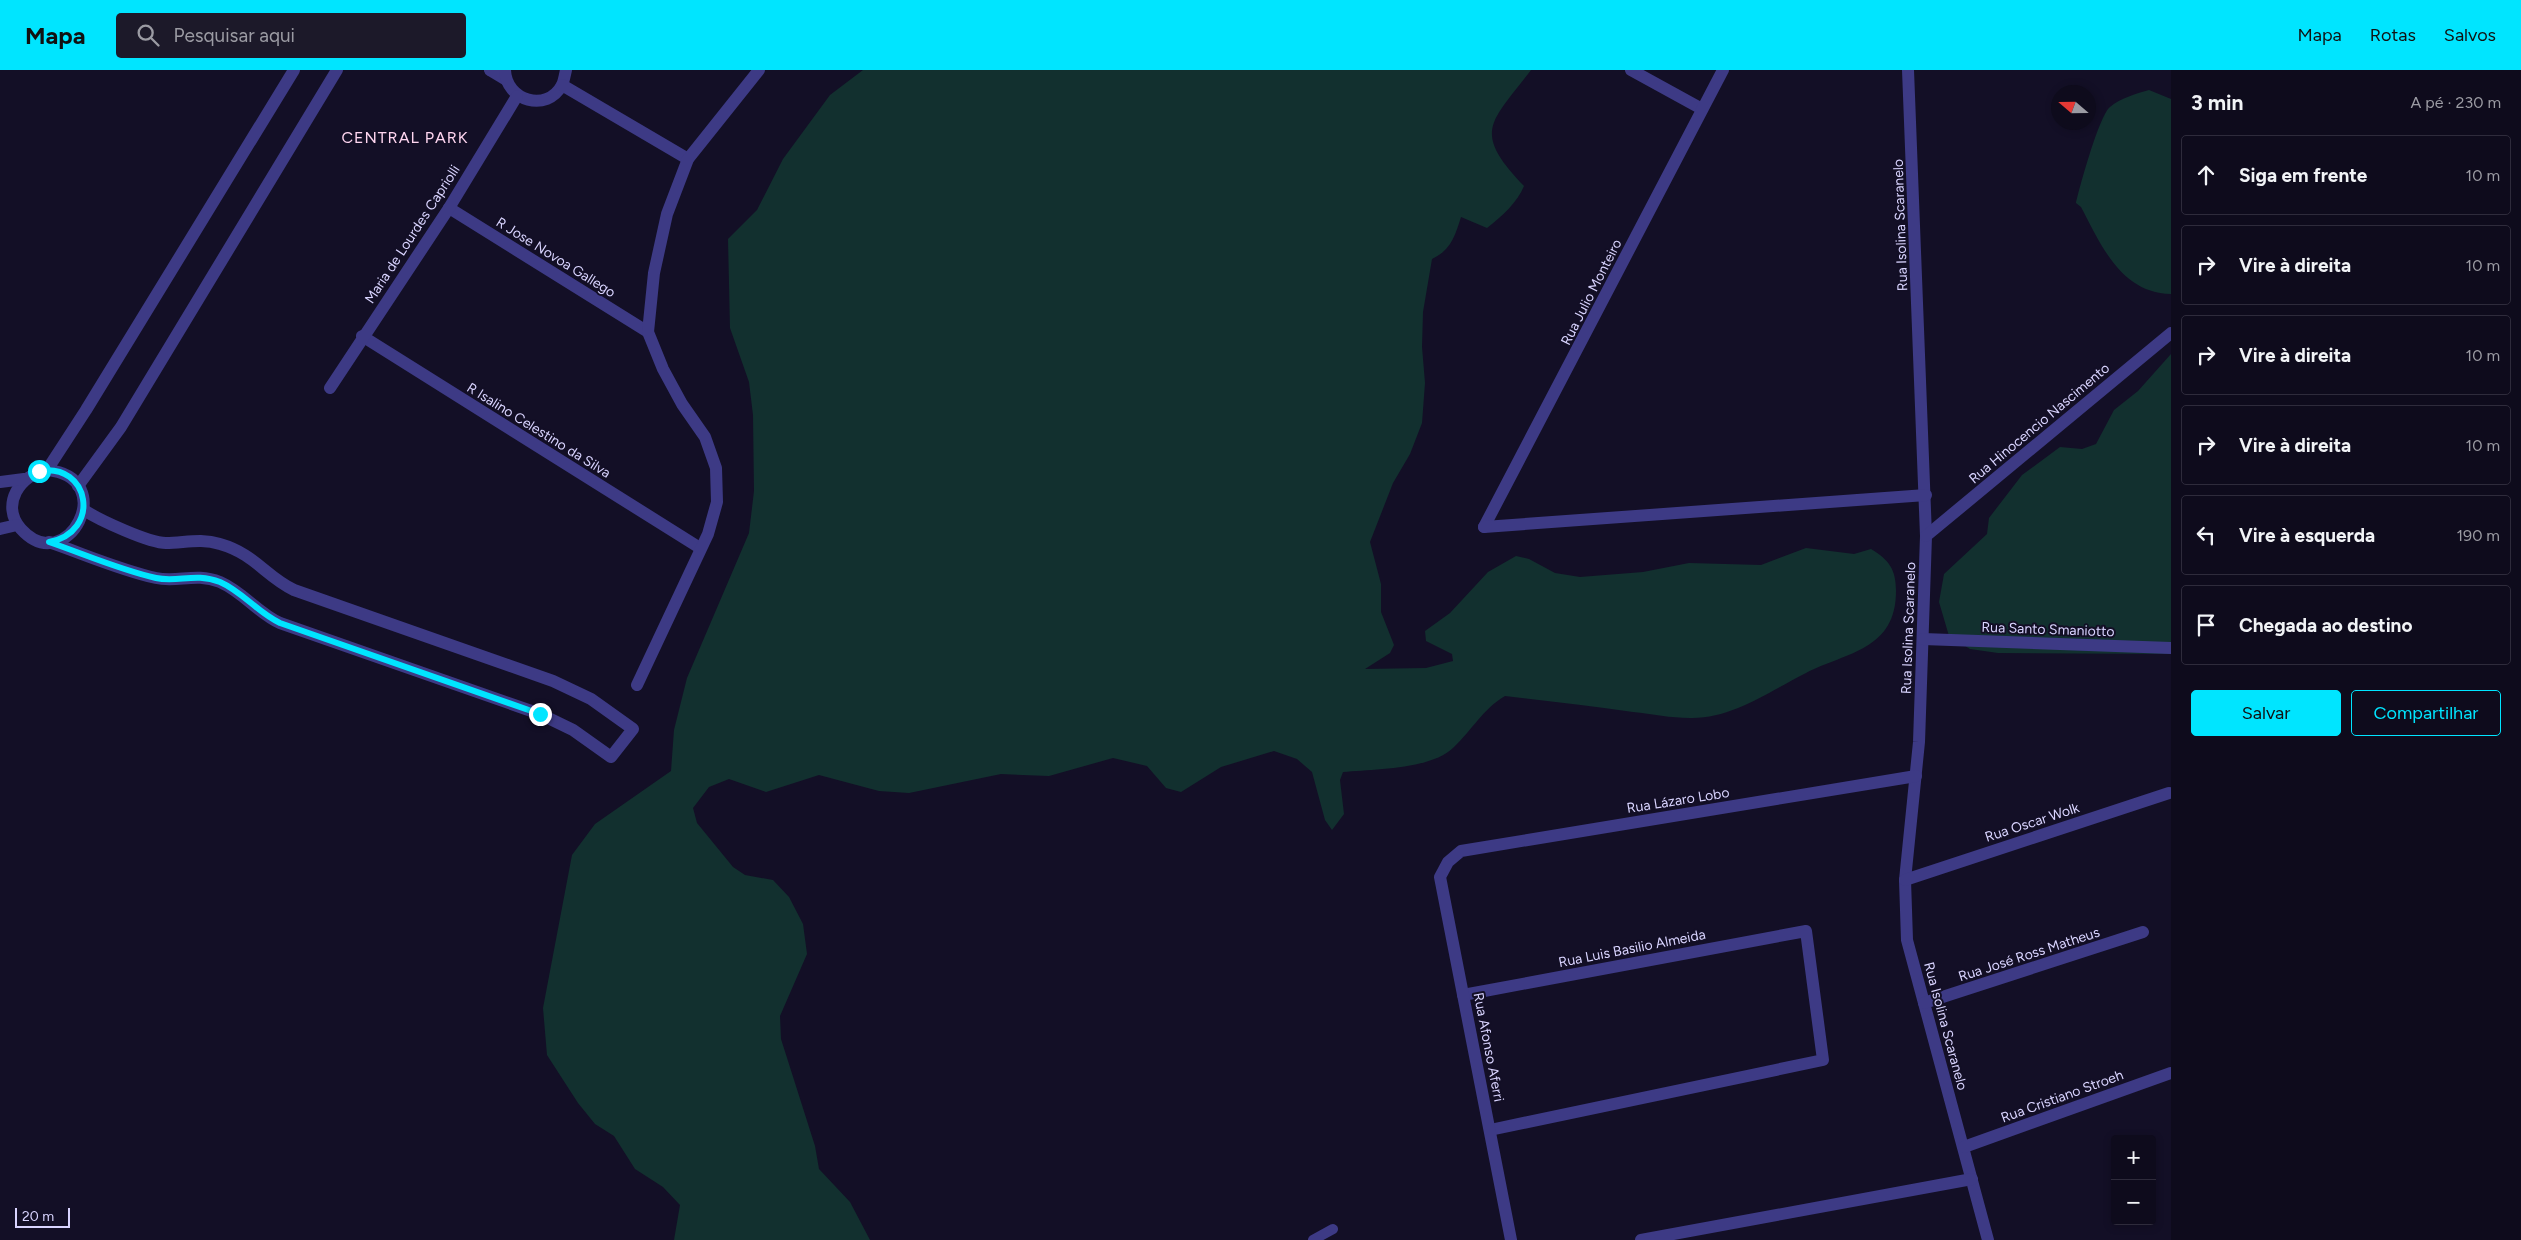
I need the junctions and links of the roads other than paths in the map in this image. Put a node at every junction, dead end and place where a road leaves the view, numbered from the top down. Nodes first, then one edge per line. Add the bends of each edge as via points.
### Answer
1 (294, 70) edge
2 (337, 70) edge
3 (490, 70) edge
4 (566, 70) edge
5 (759, 70) edge
6 (1631, 70) edge
7 (1723, 70) edge
8 (1908, 70) edge
9 (505, 75) edge
10 (562, 85) junction
11 (517, 96) junction
12 (1702, 109) junction
13 (688, 159) junction
14 (448, 208) junction
15 (648, 332) junction
16 (2171, 333) edge
17 (362, 336) junction
18 (330, 388) dead end
19 (47, 470) junction
20 (24, 479) junction
21 (0, 482) edge
22 (78, 486) junction
23 (1926, 495) junction
24 (84, 510) junction
25 (17, 525) junction
26 (0, 529) edge
27 (1926, 536) junction
28 (49, 542) junction
29 (700, 548) junction
30 (1923, 639) junction
31 (2171, 648) edge
32 (637, 685) dead end
33 (1916, 776) junction
34 (2169, 792) dead end
35 (1448, 862) joint
36 (1905, 880) junction
37 (2144, 932) dead end
38 (1463, 995) junction
39 (1924, 1003) junction
40 (2171, 1073) edge
41 (1490, 1130) junction
42 (1964, 1148) junction
43 (1972, 1179) junction
44 (1333, 1230) dead end
45 (1313, 1240) edge
46 (1511, 1240) edge
47 (1641, 1240) edge
48 (1988, 1240) edge

1 - 19 street
2 - 22 street via 121,427
3 - 9 street
4 - 10 street
5 - 13 street
6 - 12 street
7 - 12 street, Rua Julio Monteiro
8 - 23 street, Rua Isolina Scaranelo
9 - 11 street
10 - 11 street via 550,98 533,102
10 - 13 street
11 - 14 street, Maria de Lourdes Capriolli
12 - 23 street, Rua Julio Monteiro via 1484,527
13 - 15 street via 667,214 656,263
14 - 15 street, R Jose Novoa Gallego
14 - 17 street, Maria de Lourdes Capriolli
15 - 29 street via 678,397 705,437 716,468 718,485 714,518
16 - 27 street, Rua Hinocencio Nascimento
17 - 18 street, Maria de Lourdes Capriolli
17 - 29 street, R Isalino Celestino da Silva
19 - 20 street
19 - 22 street via 65,474
20 - 21 street
20 - 25 street via 12,501
22 - 24 street
23 - 27 street, Rua Isolina Scaranelo
24 - 28 street via 72,533 62,540
24 - 28 street via 104,523 162,542 202,541 235,549 251,557 294,590 553,680 591,699 633,729 611,757 573,730 540,714 280,623 221,582 198,577 154,578
25 - 26 street
25 - 28 street via 37,541
27 - 30 street, Rua Isolina Scaranelo
29 - 32 street
30 - 31 street, Rua Santo Smaniotto
30 - 33 street, Rua Isolina Scaranelo
33 - 35 street, Rua Lázaro Lobo via 1461,851
33 - 36 street, Rua Isolina Scaranelo
34 - 36 street, Rua Oscar Wolk
35 - 38 street, Rua Afonso Aferri via 1440,877
36 - 39 street, Rua Isolina Scaranelo via 1907,940
37 - 39 street, Rua José Ross Matheus
38 - 41 street, Rua Afonso Aferri
38 - 41 street, Rua Luis Basilio Almeida via 1806,931 1823,1060
39 - 42 street, Rua Isolina Scaranelo
40 - 42 street, Rua Cristiano Stroeh
41 - 46 street, Rua Afonso Aferri
42 - 43 street, Rua Isolina Scaranelo
43 - 47 street
43 - 48 street, Rua Isolina Scaranelo
44 - 45 lane

